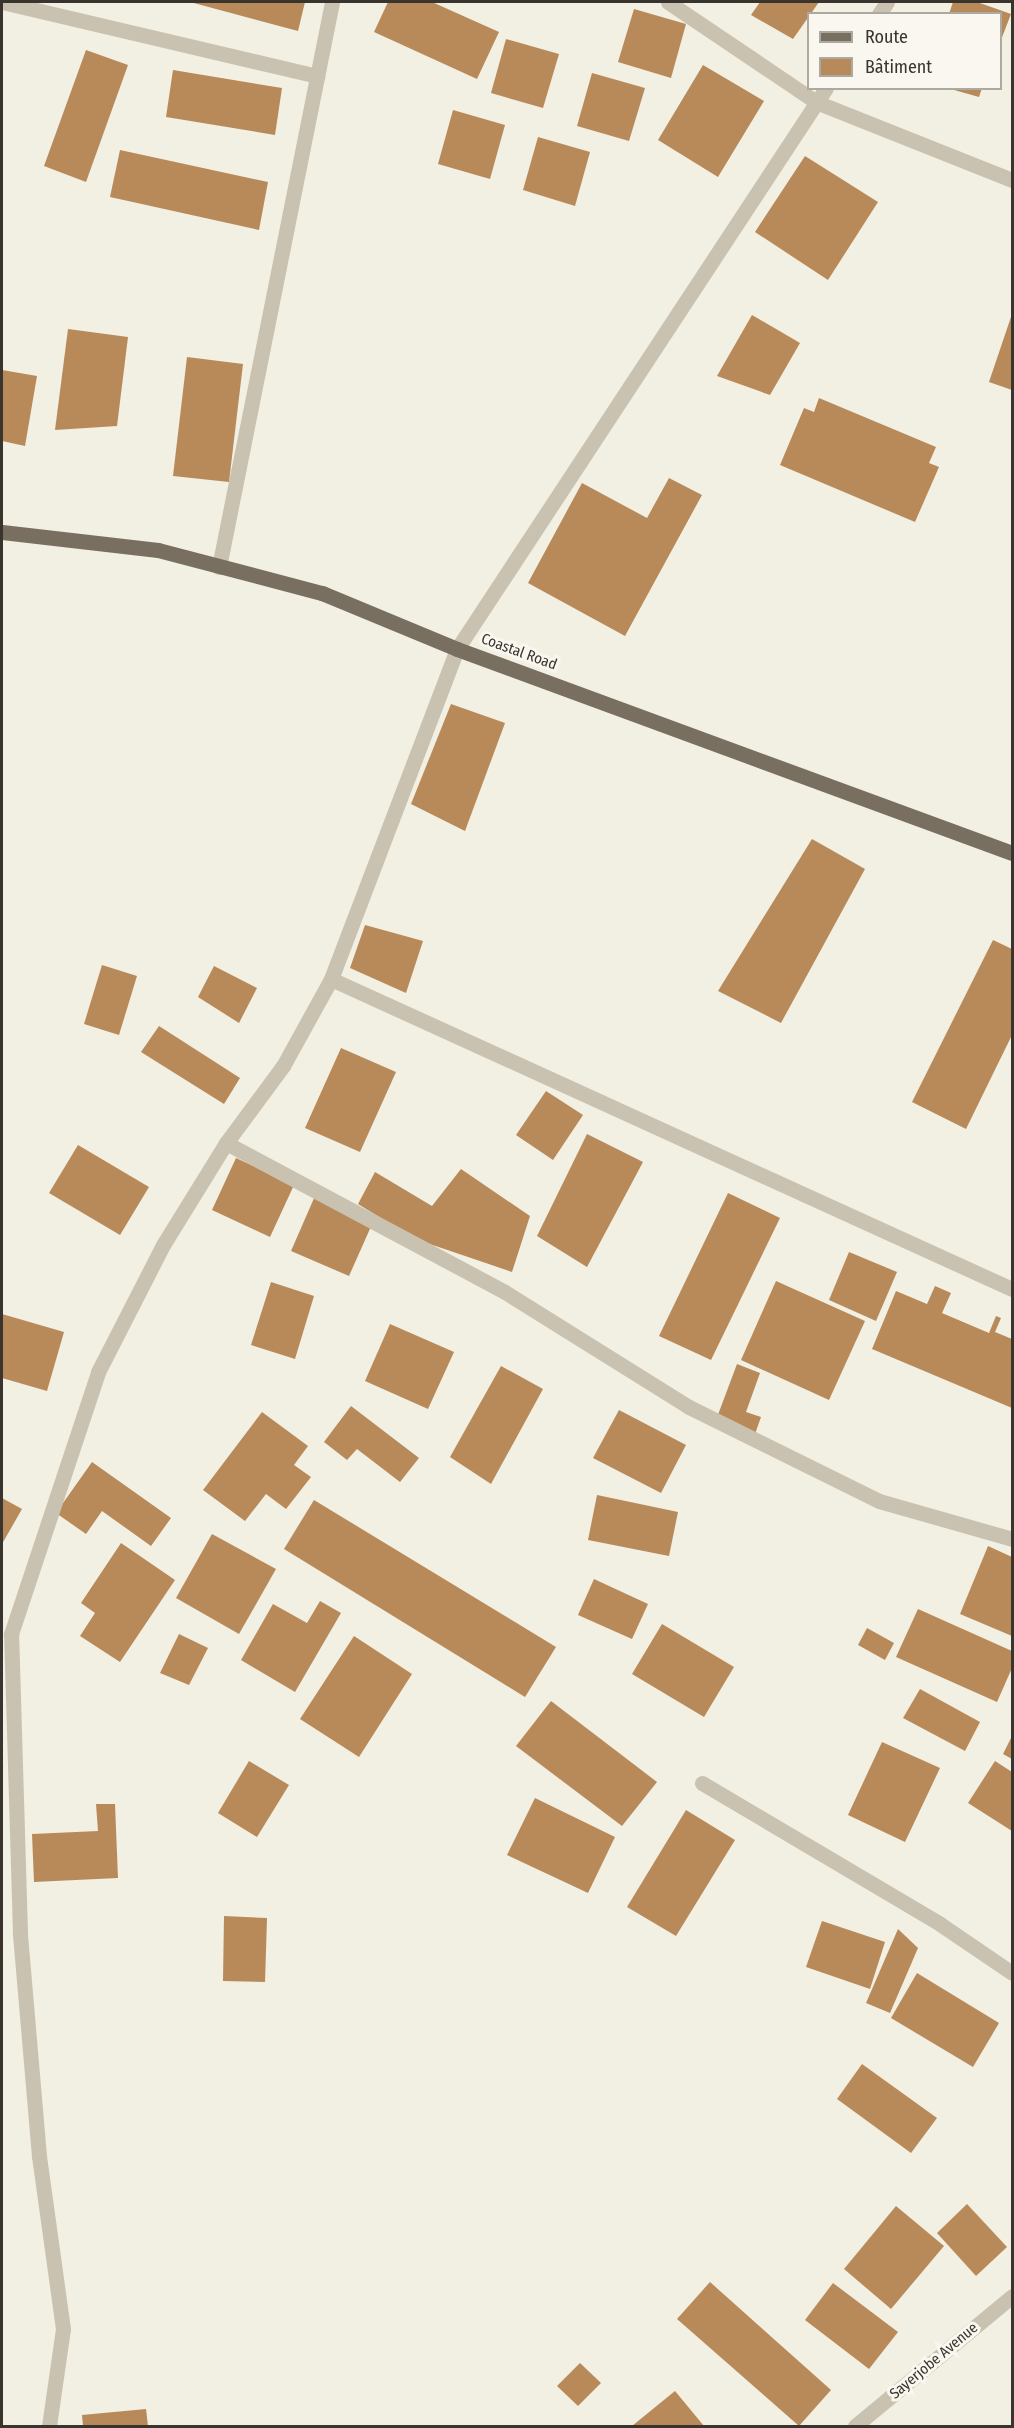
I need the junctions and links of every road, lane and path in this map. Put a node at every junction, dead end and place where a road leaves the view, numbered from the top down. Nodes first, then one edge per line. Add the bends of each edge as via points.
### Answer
1 (2, 2) edge
2 (332, 2) edge
3 (668, 2) edge
4 (317, 76) junction
5 (825, 90) edge
6 (816, 102) junction
7 (1012, 180) edge
8 (2, 532) edge
9 (219, 567) junction
10 (457, 649) junction
11 (1012, 853) edge
12 (331, 979) junction
13 (226, 1143) junction
14 (1012, 1289) edge
15 (1012, 1539) edge
16 (6, 1632) edge
17 (702, 1783) dead end
18 (1012, 1972) edge
19 (1012, 2296) edge
20 (49, 2427) edge
21 (855, 2427) edge

1 - 4 street
2 - 4 street
3 - 6 street
4 - 9 street
5 - 6 street
6 - 7 street
6 - 10 street
8 - 9 main road, Coastal Road via 158,549
9 - 10 main road, Coastal Road via 322,593
10 - 11 main road, Coastal Road
10 - 12 street
12 - 13 street via 283,1066
12 - 14 street
13 - 15 street via 505,1292 689,1407 879,1501
13 - 16 street via 163,1245 98,1372
16 - 20 street via 20,1933 39,2156 63,2329
17 - 18 street via 940,1924
19 - 21 street, Sayerjobe Avenue

